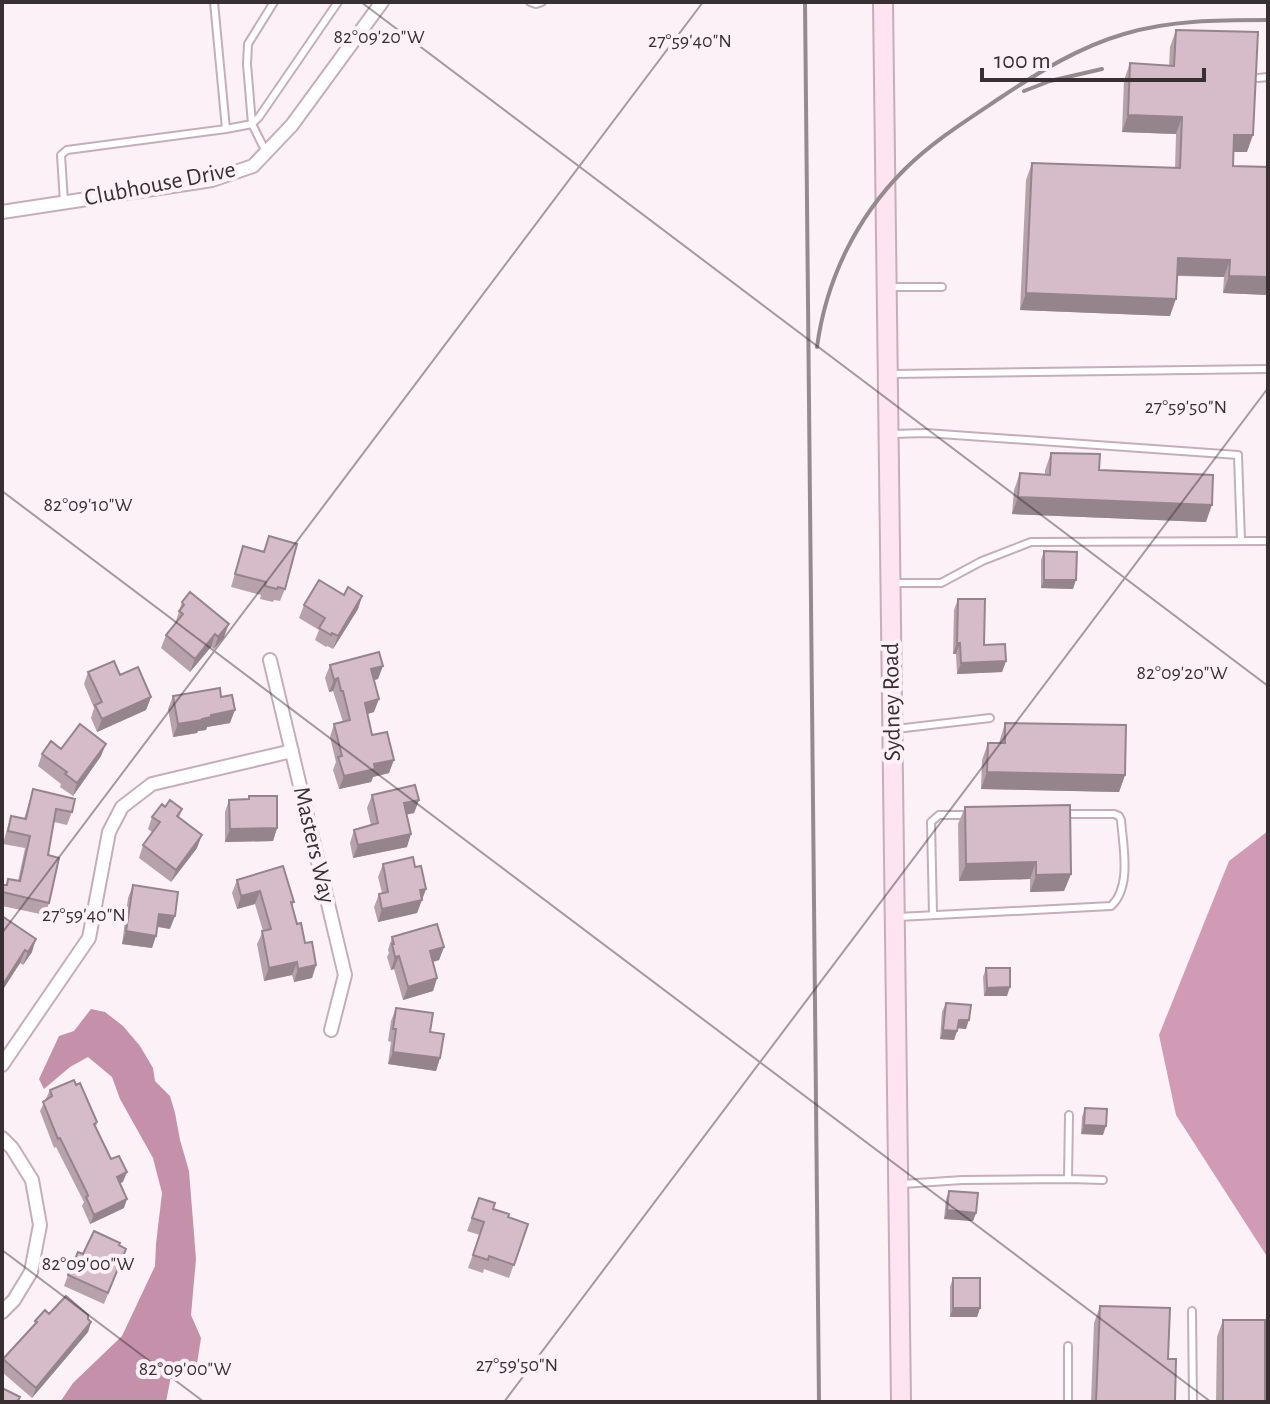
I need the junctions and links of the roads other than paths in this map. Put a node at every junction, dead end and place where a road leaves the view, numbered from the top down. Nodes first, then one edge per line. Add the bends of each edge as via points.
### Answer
1 (214, 2) edge
2 (274, 2) edge
3 (338, 2) edge
4 (382, 2) edge
5 (530, 2) edge
6 (542, 2) edge
7 (883, 2) edge
8 (1268, 77) edge
9 (1258, 78) edge
10 (252, 124) junction
11 (226, 129) junction
12 (266, 152) junction
13 (64, 202) junction
14 (2, 212) edge
15 (887, 287) junction
16 (942, 287) dead end
17 (1268, 369) edge
18 (888, 374) junction
19 (889, 434) junction
20 (1241, 541) junction
21 (1268, 541) edge
22 (891, 583) junction
23 (270, 660) dead end
24 (990, 718) dead end
25 (892, 729) junction
26 (292, 751) junction
27 (1059, 814) edge
28 (969, 815) edge
29 (933, 915) junction
30 (895, 917) junction
31 (331, 1030) dead end
32 (2, 1065) edge
33 (1069, 1115) dead end
34 (2, 1138) edge
35 (1068, 1179) junction
36 (1103, 1180) dead end
37 (898, 1184) junction
38 (1192, 1311) dead end
39 (2, 1312) edge
40 (1068, 1346) dead end
41 (901, 1402) edge
42 (1068, 1402) edge
43 (1193, 1402) edge

1 - 11 lane
2 - 10 lane via 248,44
3 - 10 lane
4 - 12 street, Clubhouse Drive via 292,125
5 - 6 lane
7 - 15 street, Sydney Road
8 - 9 lane
10 - 11 lane
10 - 12 lane
11 - 13 lane via 67,150 61,155
12 - 13 street, Clubhouse Drive via 253,166 212,180
13 - 14 street, Clubhouse Drive
15 - 16 lane
15 - 18 street, Sydney Road
17 - 18 lane
18 - 19 street, Sydney Road
19 - 20 lane via 1238,455
19 - 22 street, Sydney Road
20 - 21 lane
20 - 22 lane via 1031,542 941,583
22 - 25 street, Sydney Road
23 - 26 street, Masters Way
24 - 25 lane
25 - 30 street, Sydney Road
26 - 31 street, Masters Way via 345,975
26 - 32 street via 152,784 122,807 109,832 89,938
27 - 29 lane via 1119,816 1124,870 1115,903
28 - 29 lane via 939,815 931,822
29 - 30 lane
30 - 37 street, Sydney Road
33 - 35 lane
34 - 39 street via 32,1180 40,1225 31,1272
35 - 36 lane
35 - 37 lane
37 - 41 street, Sydney Road
38 - 43 lane
40 - 42 lane

